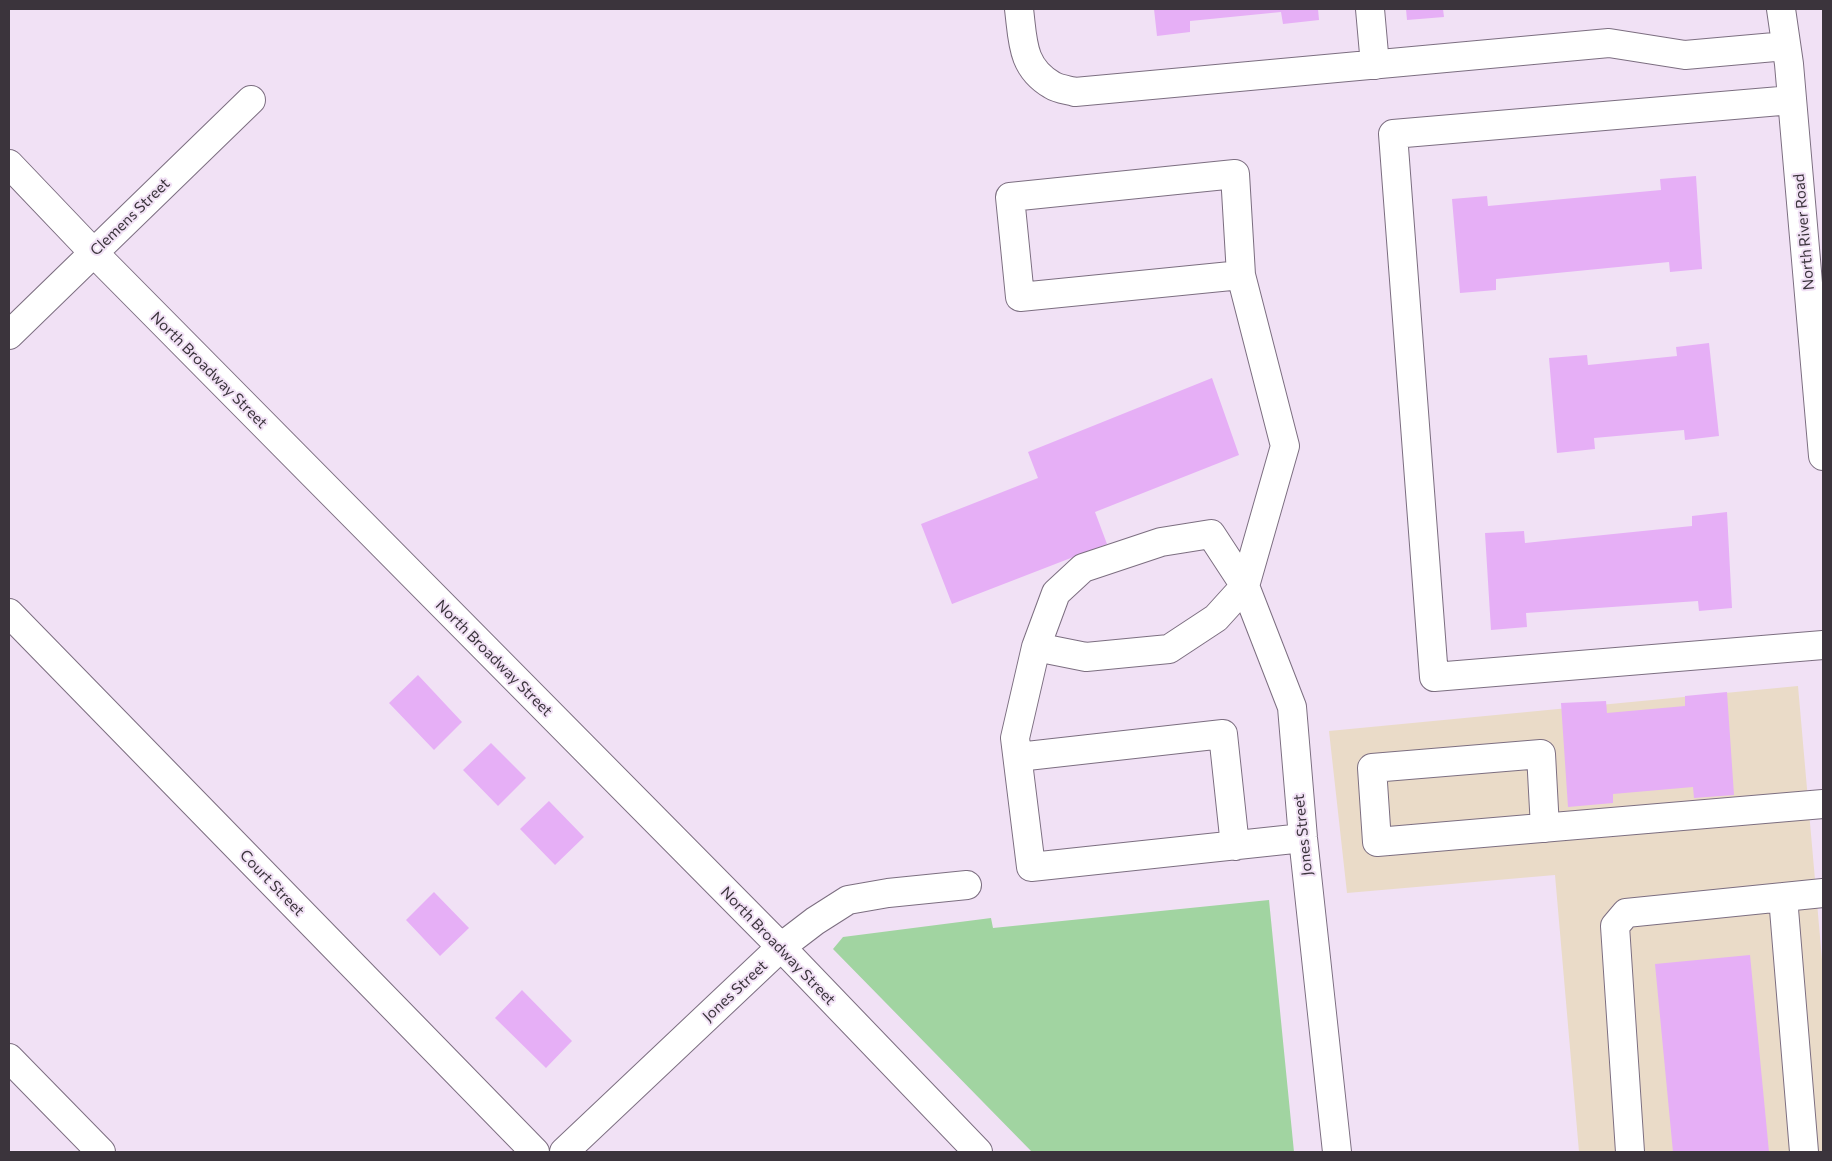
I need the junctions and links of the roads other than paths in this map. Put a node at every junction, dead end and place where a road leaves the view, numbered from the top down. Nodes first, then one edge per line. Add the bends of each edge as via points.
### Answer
1 (1019, 9) edge
2 (1370, 9) edge
3 (1780, 9) edge
4 (1786, 46) junction
5 (1375, 65) junction
6 (251, 100) dead end
7 (1792, 100) junction
8 (9, 164) edge
9 (93, 252) junction
10 (1241, 275) junction
11 (9, 335) edge
12 (1823, 456) edge
13 (1244, 586) junction
14 (9, 613) edge
15 (1823, 645) edge
16 (1036, 648) junction
17 (1018, 757) junction
18 (1823, 804) edge
19 (1545, 828) junction
20 (1303, 838) junction
21 (1235, 846) junction
22 (967, 885) dead end
23 (1823, 893) edge
24 (1782, 897) junction
25 (781, 947) junction
26 (9, 1058) edge
27 (101, 1152) edge
28 (536, 1152) edge
29 (564, 1152) edge
30 (978, 1152) edge
31 (1337, 1152) edge
32 (1630, 1152) edge
33 (1804, 1152) edge

1 - 5 street via 1024,51 1032,70 1053,86 1075,92
2 - 5 street
3 - 4 street, North River Road
4 - 5 street via 1685,55 1609,44
4 - 7 street, North River Road
6 - 9 street, Clemens Street
7 - 12 street, North River Road
7 - 15 street via 1393,134 1434,677
8 - 9 street, North Broadway Street
9 - 11 street, Clemens Street
9 - 25 street, North Broadway Street
10 - 10 street via 1234,174 1010,197 1020,296
10 - 13 street via 1285,446
13 - 16 street via 1216,618 1169,649 1086,657
13 - 16 street, Jones Street via 1211,534 1161,542 1083,568 1056,593
13 - 20 street, Jones Street via 1292,707
14 - 28 street, Court Street
16 - 17 street via 1015,738
17 - 21 street via 1031,866
17 - 21 street via 1224,734
18 - 19 street
19 - 19 street via 1377,842 1372,768 1541,754
20 - 21 street
20 - 31 street, Jones Street
22 - 25 street, Jones Street via 848,900
23 - 24 street
24 - 32 street via 1626,913 1615,926
24 - 33 street
25 - 29 street, Jones Street
25 - 30 street, North Broadway Street
26 - 27 street

